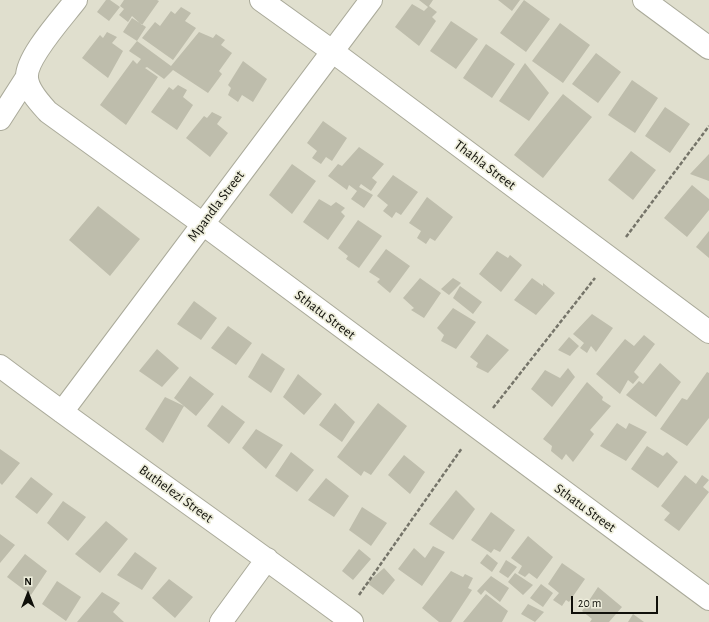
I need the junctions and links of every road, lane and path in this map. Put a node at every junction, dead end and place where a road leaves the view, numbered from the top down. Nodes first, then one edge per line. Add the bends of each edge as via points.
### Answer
1 (76, 0) edge
2 (261, 0) edge
3 (371, 0) edge
4 (644, 0) edge
5 (709, 48) edge
6 (332, 51) junction
7 (27, 78) junction
8 (0, 119) edge
9 (203, 224) junction
10 (709, 332) edge
11 (0, 366) edge
12 (62, 412) junction
13 (477, 428) junction
14 (267, 559) junction
15 (709, 599) edge
16 (348, 619) edge
17 (221, 622) edge

1 - 7 street via 34,55
2 - 6 street, Thahla Street
3 - 6 street, Mpandla Street
4 - 5 street
6 - 9 street, Mpandla Street
6 - 10 street, Thahla Street
7 - 8 street
7 - 9 street, Sthatu Street via 37,100 48,112
9 - 12 street, Mpandla Street
9 - 13 street, Sthatu Street
11 - 12 street, Buthelezi Street
12 - 14 street, Buthelezi Street
13 - 15 street, Sthatu Street
13 - 16 path
14 - 16 street, Buthelezi Street
14 - 17 street

